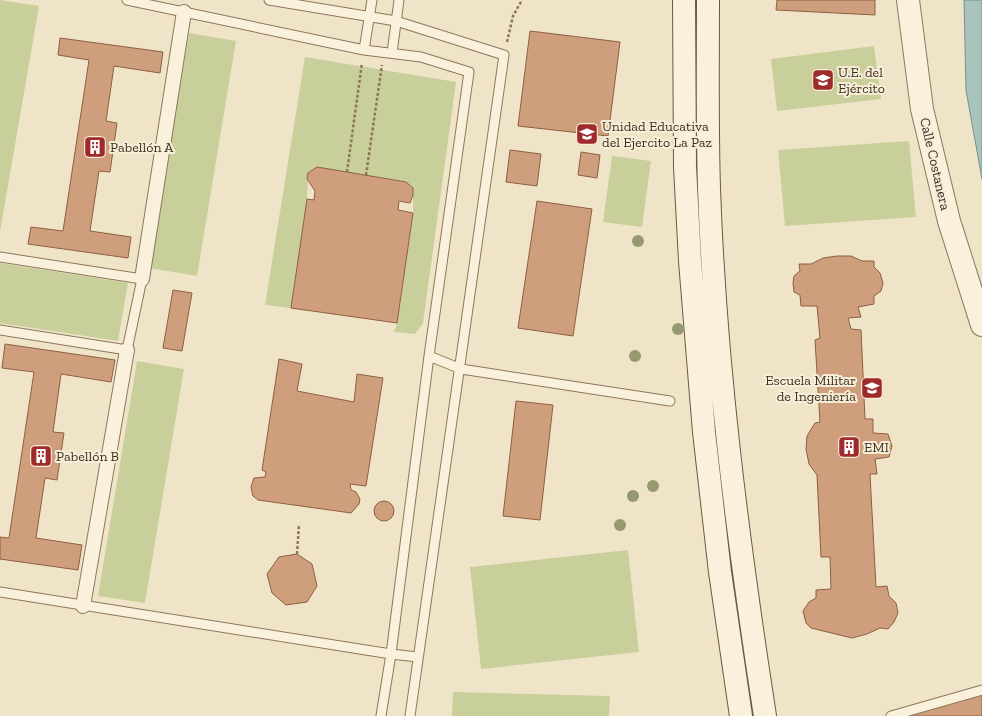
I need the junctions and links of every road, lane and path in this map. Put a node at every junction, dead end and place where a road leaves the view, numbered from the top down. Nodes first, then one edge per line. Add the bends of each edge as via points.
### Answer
1 (127, 0) edge
2 (269, 0) edge
3 (372, 0) edge
4 (399, 0) edge
5 (522, 0) edge
6 (684, 0) edge
7 (708, 0) edge
8 (908, 0) edge
9 (184, 12) junction
10 (370, 17) junction
11 (396, 21) junction
12 (684, 39) junction
13 (708, 40) junction
14 (364, 50) junction
15 (388, 52) junction
16 (504, 55) junction
17 (683, 109) junction
18 (708, 109) junction
19 (347, 172) dead end
20 (366, 175) dead end
21 (0, 257) edge
22 (714, 273) junction
23 (691, 275) junction
24 (142, 279) junction
25 (982, 325) edge
26 (0, 330) edge
27 (127, 350) junction
28 (429, 356) junction
29 (461, 369) junction
30 (670, 401) dead end
31 (299, 524) dead end
32 (297, 554) dead end
33 (0, 592) edge
34 (84, 606) junction
35 (391, 654) junction
36 (418, 657) junction
37 (982, 690) edge
38 (381, 716) edge
39 (410, 716) edge
40 (741, 716) edge
41 (764, 716) edge
42 (891, 716) edge

1 - 9 lane
2 - 10 lane
3 - 10 lane
4 - 11 lane
5 - 16 path via 513,16
6 - 12 main road
7 - 13 main road
8 - 25 main road, Calle Costanera via 922,109 949,220
9 - 14 lane
9 - 24 street
10 - 11 lane
10 - 14 lane
11 - 15 lane
11 - 16 lane
12 - 13 main road
12 - 17 main road
13 - 18 main road
14 - 15 lane
14 - 19 path
15 - 20 path
15 - 28 lane via 421,57 469,72
16 - 29 lane
17 - 18 main road
17 - 23 main road
18 - 22 main road
21 - 24 lane
22 - 23 main road
22 - 41 main road via 728,449
23 - 40 main road via 720,572
24 - 27 lane
26 - 27 lane
27 - 34 street
28 - 29 lane
28 - 35 lane
29 - 30 lane
29 - 36 lane
31 - 32 path
33 - 34 lane
34 - 35 lane
35 - 36 lane
35 - 38 lane
36 - 39 lane
37 - 42 lane

